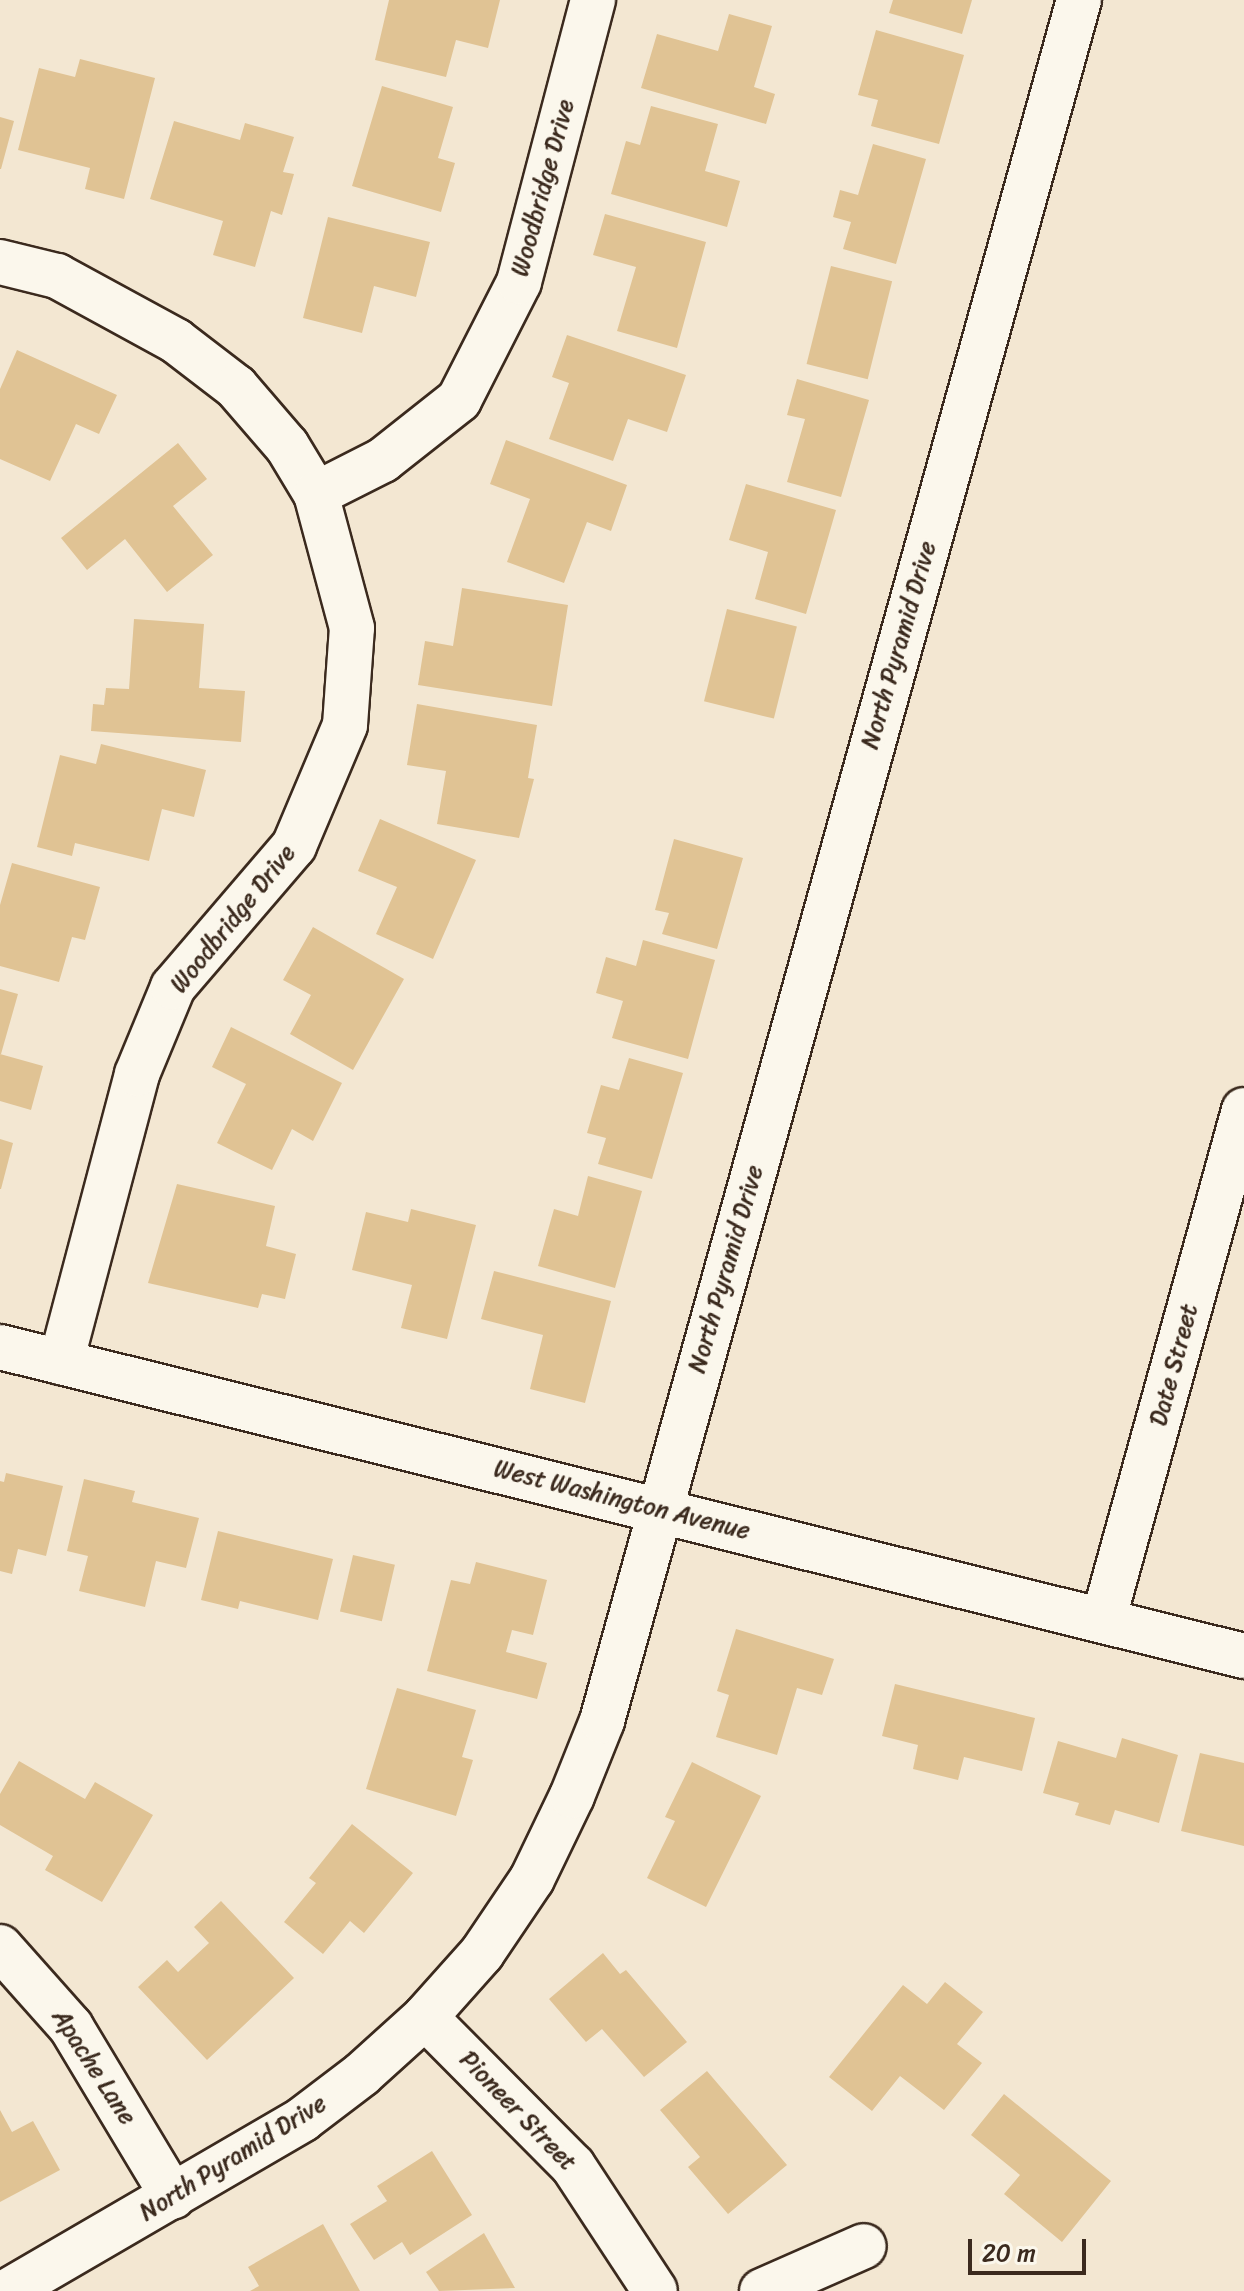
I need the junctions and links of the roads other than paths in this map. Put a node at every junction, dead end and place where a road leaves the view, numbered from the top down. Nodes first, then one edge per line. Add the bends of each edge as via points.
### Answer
1 (593, 0) edge
2 (1079, 0) edge
3 (0, 262) edge
4 (316, 494) junction
5 (1244, 1110) edge
6 (0, 1347) edge
7 (61, 1362) junction
8 (659, 1508) junction
9 (1103, 1621) junction
10 (1244, 1656) edge
11 (0, 1947) edge
12 (425, 2017) junction
13 (173, 2197) junction
14 (864, 2246) dead end
15 (8, 2291) edge
16 (655, 2291) edge
17 (762, 2291) edge

1 - 4 street, Woodbridge Drive via 519,282 459,400 383,460
2 - 8 street, North Pyramid Drive
3 - 4 street via 57,276 176,341 236,387 287,446
4 - 7 street, Woodbridge Drive via 352,628 345,725 294,846 173,987 137,1074
5 - 9 street, Date Street
6 - 7 street, West Washington Avenue
7 - 8 street, West Washington Avenue
8 - 9 street, West Washington Avenue
8 - 12 street, North Pyramid Drive via 602,1721 572,1796 532,1879 482,1953
9 - 10 street, West Washington Avenue
11 - 13 street, Apache Lane via 71,2027
12 - 13 street, North Pyramid Drive via 303,2119
12 - 16 street, Pioneer Street via 573,2166
13 - 15 street, North Pyramid Drive
14 - 17 street

